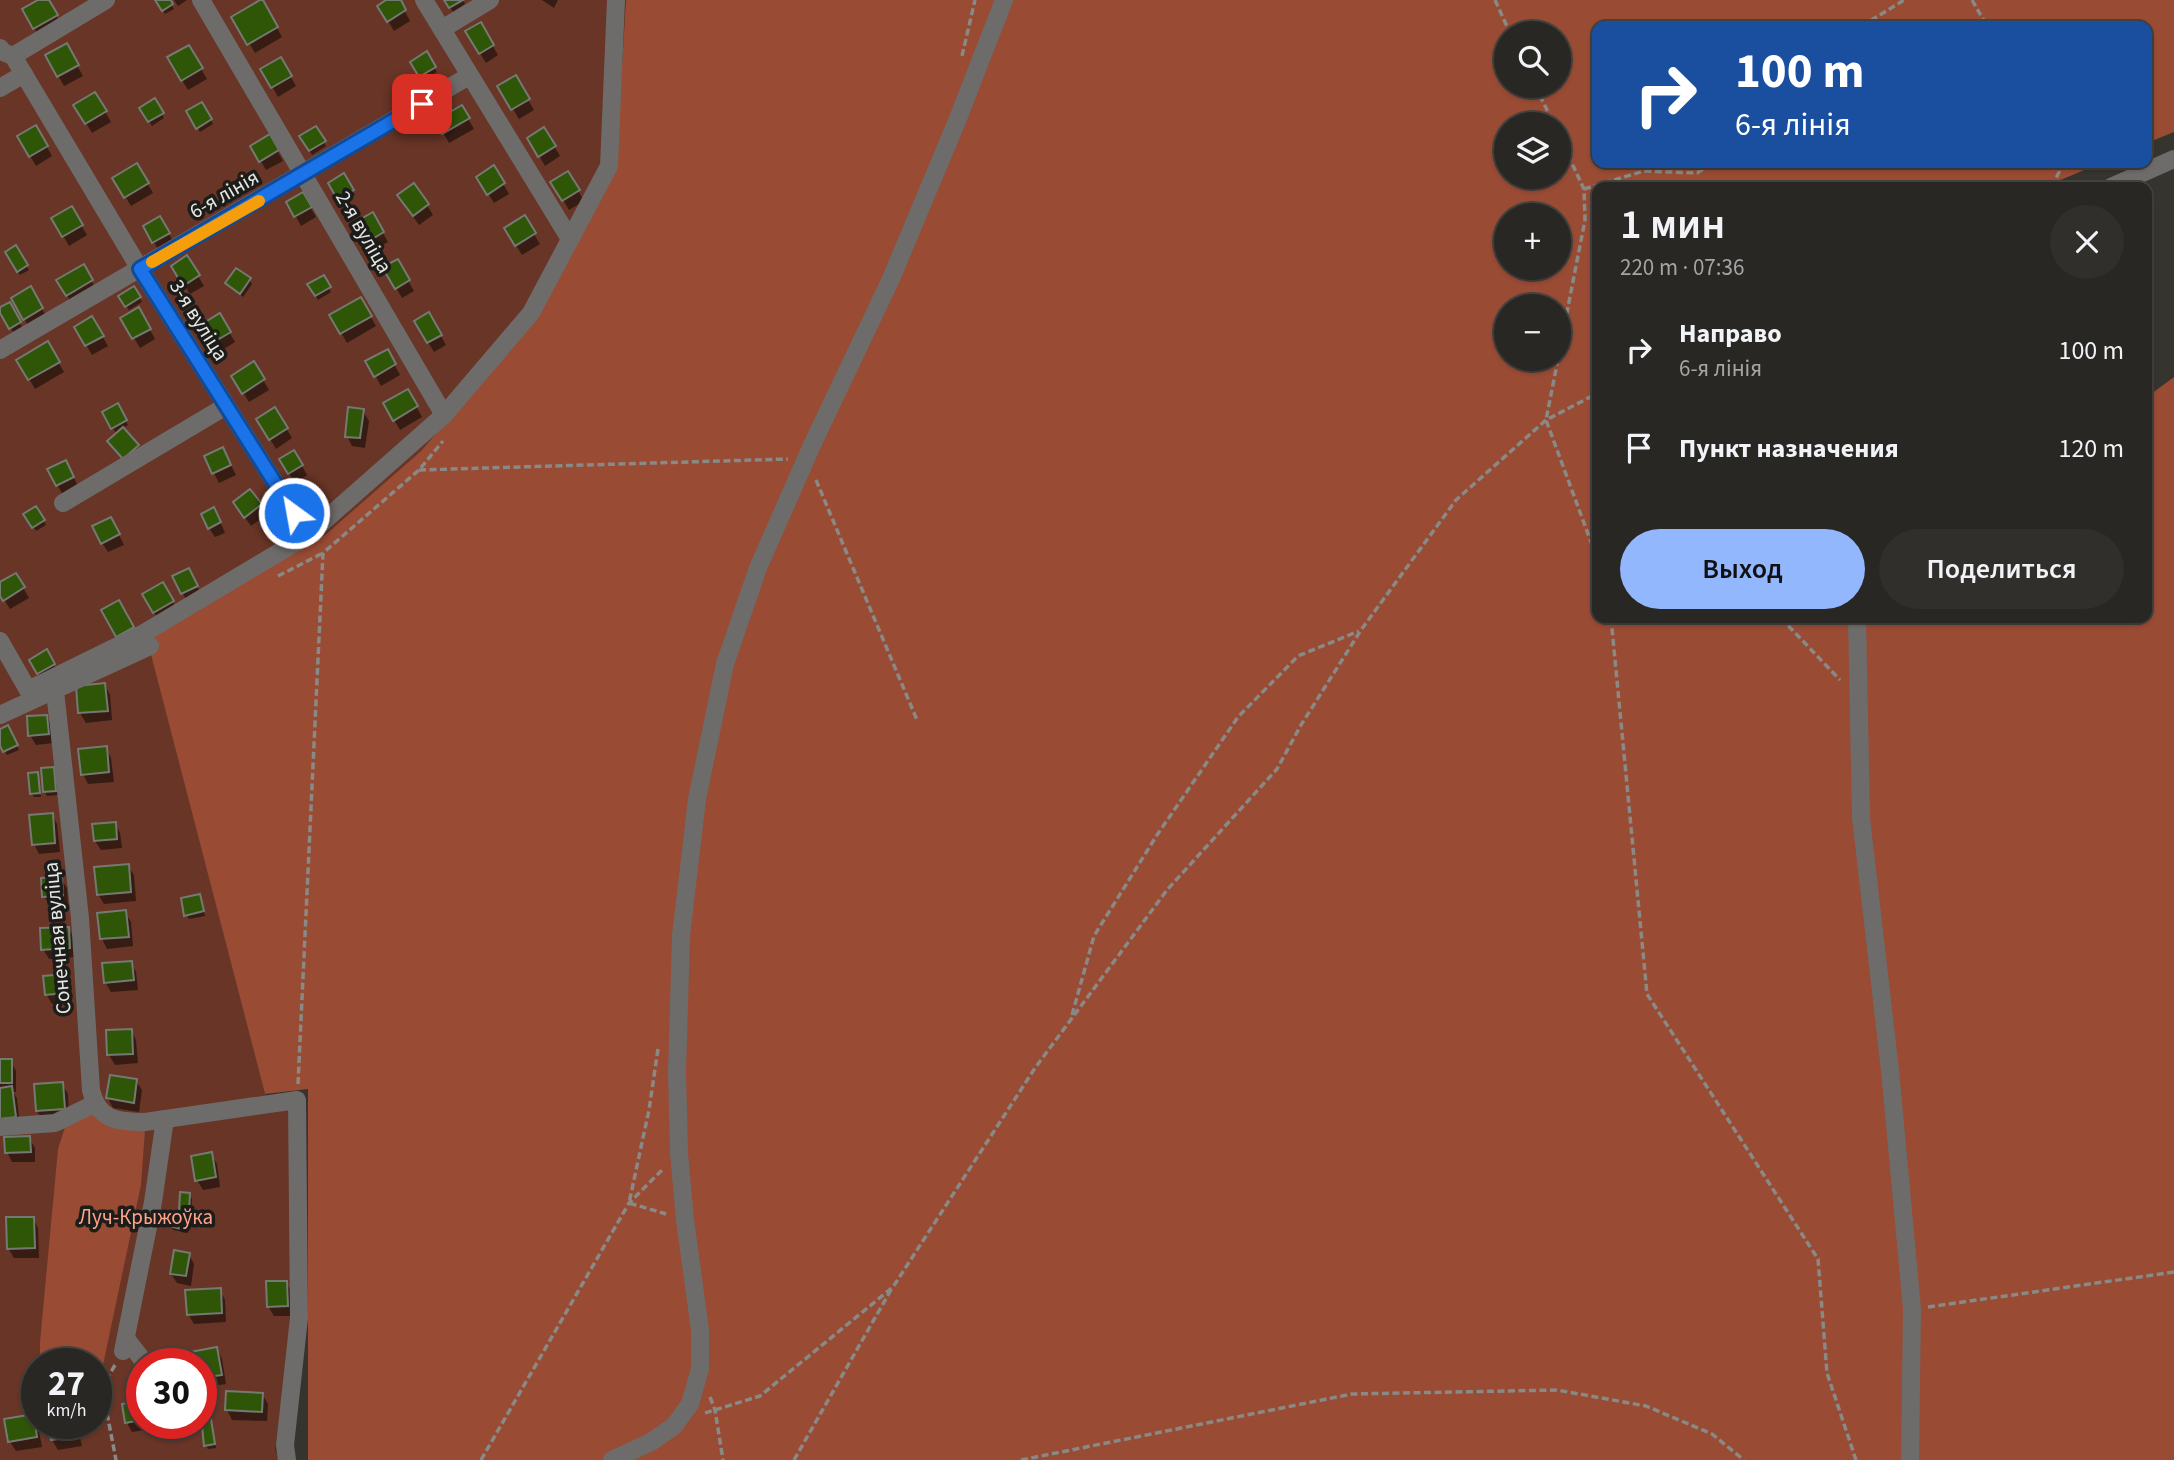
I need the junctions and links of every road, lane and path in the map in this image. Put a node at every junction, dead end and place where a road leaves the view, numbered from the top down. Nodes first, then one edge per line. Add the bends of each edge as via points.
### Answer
1 (106, 0) edge
2 (201, 0) edge
3 (424, 0) edge
4 (491, 0) edge
5 (616, 0) edge
6 (1004, 0) edge
7 (1495, 0) edge
8 (1904, 0) edge
9 (1972, 0) edge
10 (1505, 21) edge
11 (1870, 21) edge
12 (1984, 21) edge
13 (442, 29) junction
14 (7, 52) edge
15 (24, 74) junction
16 (469, 76) junction
17 (0, 88) edge
18 (2174, 159) edge
19 (1571, 161) edge
20 (1704, 168) edge
21 (304, 174) junction
22 (1607, 182) edge
23 (2122, 182) edge
24 (1592, 187) edge
25 (1584, 189) junction
26 (570, 239) junction
27 (140, 269) junction
28 (1571, 294) edge
29 (0, 350) edge
30 (1556, 371) edge
31 (1592, 397) edge
32 (226, 406) junction
33 (444, 415) junction
34 (1546, 420) junction
35 (801, 459) junction
36 (63, 503) dead end
37 (307, 535) junction
38 (1592, 545) edge
39 (1611, 623) edge
40 (1786, 623) edge
41 (1857, 623) edge
42 (1361, 630) junction
43 (0, 641) edge
44 (149, 646) dead end
45 (55, 691) junction
46 (1859, 699) junction
47 (0, 715) edge
48 (917, 720) dead end
49 (1071, 1020) junction
50 (297, 1100) junction
51 (94, 1104) junction
52 (165, 1119) junction
53 (0, 1127) edge
54 (679, 1153) junction
55 (2174, 1272) edge
56 (893, 1287) junction
57 (1912, 1309) junction
58 (125, 1345) junction
59 (128, 1348) edge
60 (715, 1410) junction
61 (674, 1426) junction
62 (116, 1460) edge
63 (287, 1460) edge
64 (481, 1460) edge
65 (612, 1460) edge
66 (723, 1460) edge
67 (794, 1460) edge
68 (1021, 1460) edge
69 (1744, 1460) edge
70 (1856, 1460) edge
71 (1910, 1460) edge

1 - 14 street
2 - 21 street, 2-я вуліца
3 - 13 street
4 - 13 street
5 - 26 street via 609,166
6 - 35 street via 890,281
7 - 10 path
8 - 11 path
9 - 12 path
13 - 16 street
14 - 15 street, 3-я вуліца
15 - 17 street
15 - 27 street, 3-я вуліца
16 - 21 street, 6-я лінія
16 - 26 street
18 - 23 street
19 - 25 path
20 - 22 path via 1697,173 1644,171
21 - 27 street, 6-я лінія
21 - 33 street, 2-я вуліца
24 - 25 path
25 - 28 path via 1585,220
26 - 33 street via 531,313
27 - 29 street, 6-я лінія
27 - 32 street, 3-я вуліца
30 - 34 path
31 - 34 path
32 - 36 street
32 - 37 street, 3-я вуліца
33 - 37 street
34 - 38 path
34 - 42 path via 1456,500
35 - 48 path
35 - 50 path via 419,470 323,553
35 - 54 street via 725,664 697,799 681,936
37 - 43 street via 144,633 28,690
39 - 70 path via 1647,994 1818,1259 1828,1373
40 - 46 path
41 - 46 street
42 - 49 path via 1277,769 1167,890
42 - 49 path via 1298,656 1238,717 1094,936
44 - 45 street
45 - 47 street
45 - 51 street, Сонечная вуліца via 80,918
46 - 57 street via 1861,818
49 - 56 path
50 - 52 street
50 - 63 street via 299,1318
51 - 52 street via 104,1115 123,1122
51 - 53 street via 55,1123
52 - 58 street
54 - 61 street via 700,1330 700,1369 690,1404
54 - 64 path via 629,1203
55 - 57 path
56 - 60 path via 760,1395
56 - 67 path
57 - 71 street
58 - 59 street
58 - 62 path via 102,1387
60 - 61 path
60 - 66 path
61 - 65 street
68 - 69 path via 1352,1394 1557,1390 1646,1406 1712,1434

